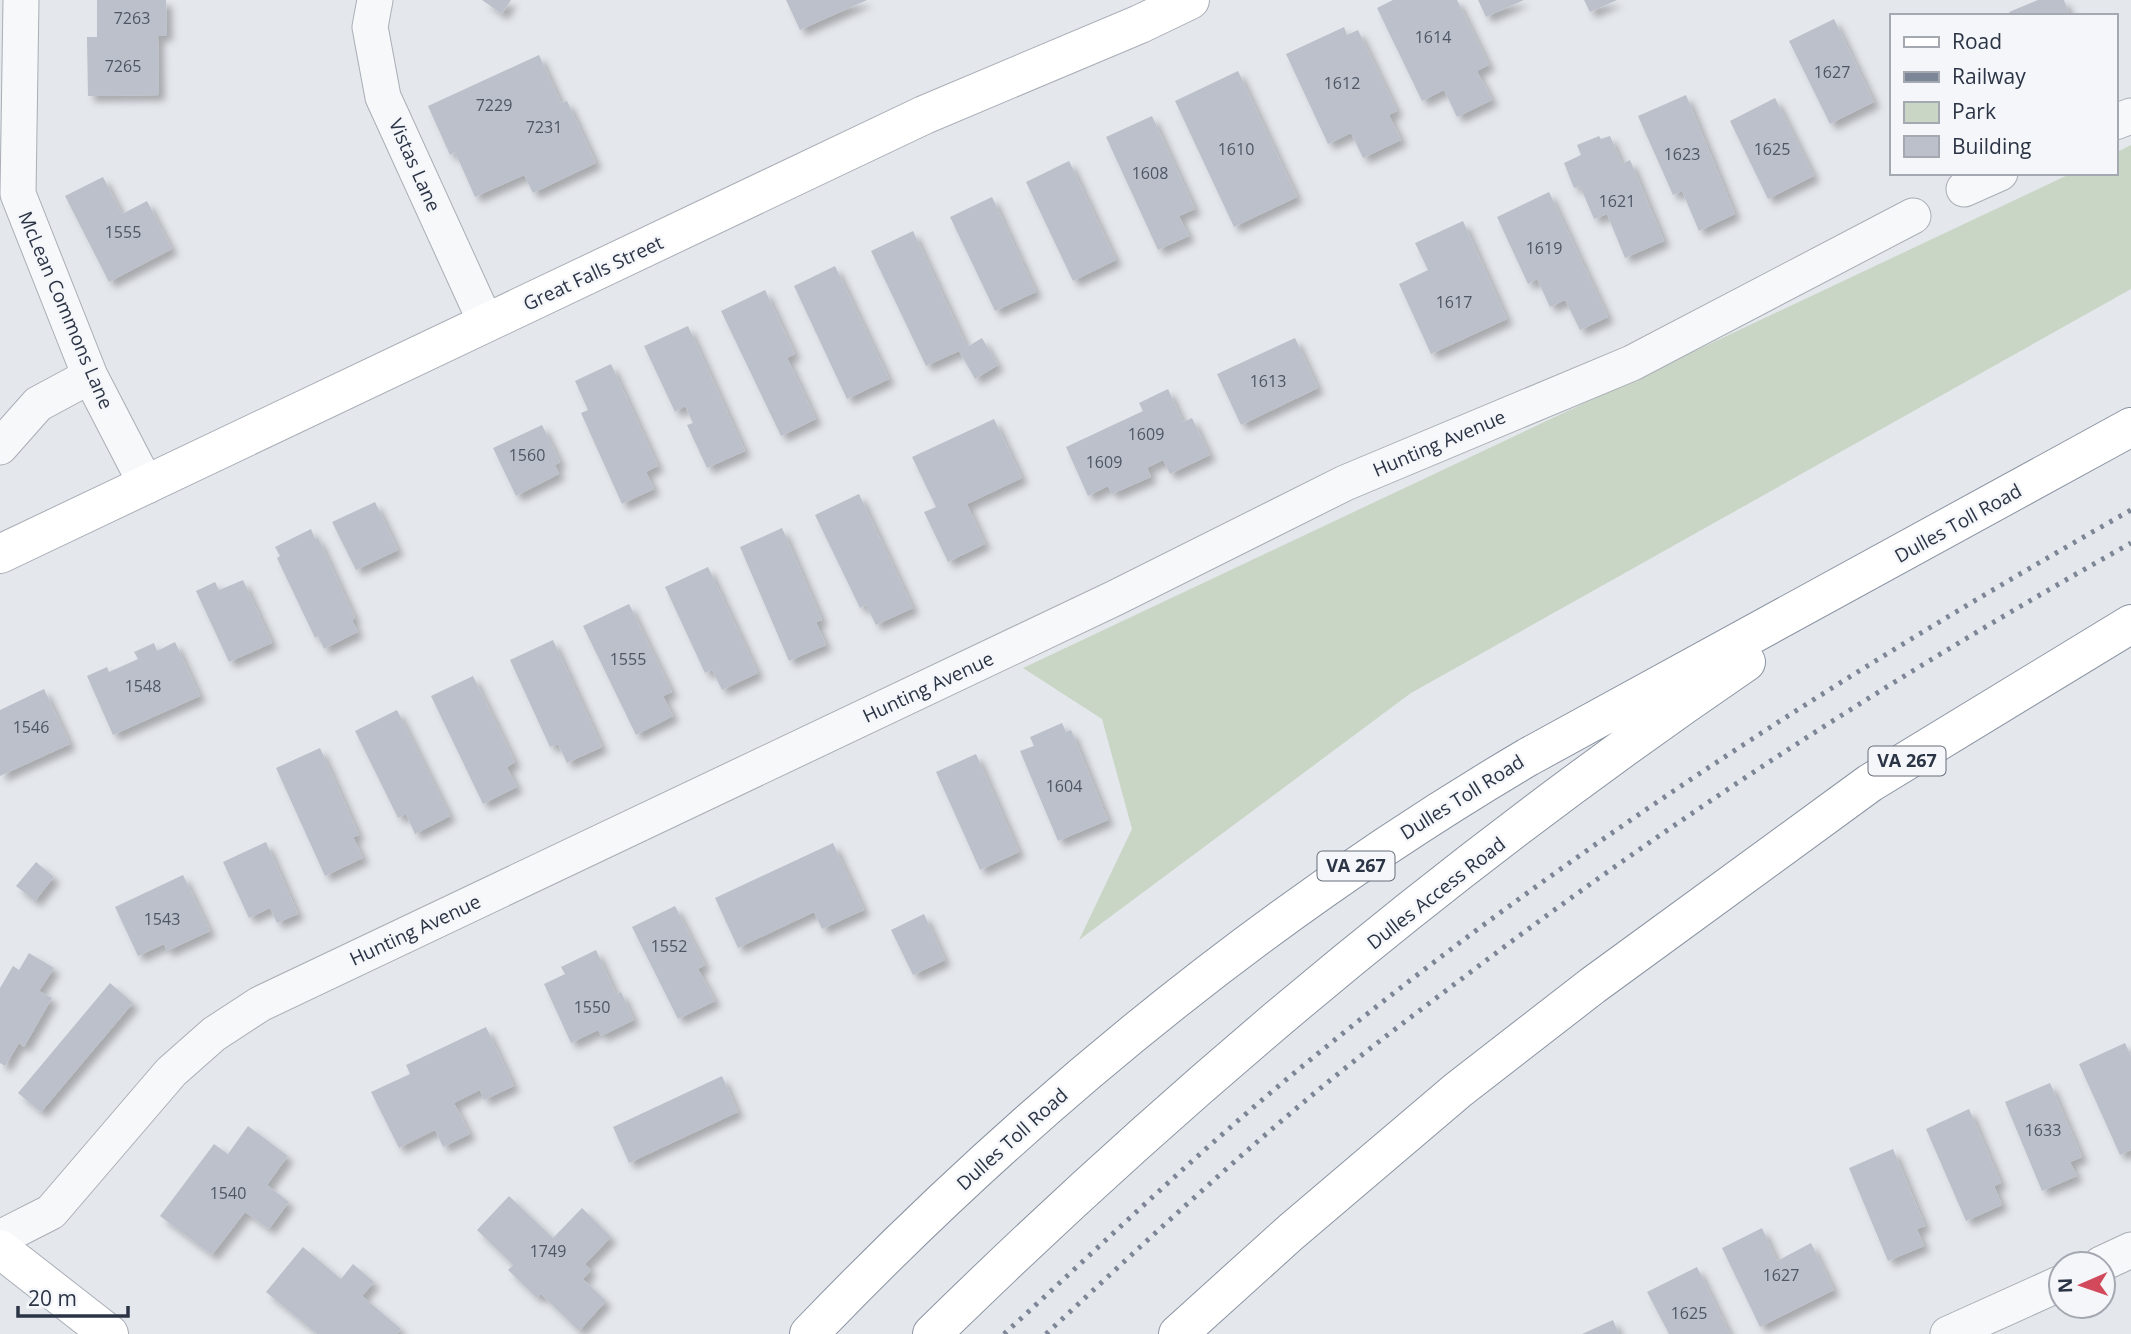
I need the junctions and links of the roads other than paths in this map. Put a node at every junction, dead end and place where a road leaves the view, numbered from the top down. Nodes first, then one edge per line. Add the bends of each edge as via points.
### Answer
1 (21, 0) edge
2 (375, 0) edge
3 (1190, 0) edge
4 (10, 56) edge
5 (1996, 175) edge
6 (1964, 189) dead end
7 (1913, 216) dead end
8 (486, 323) junction
9 (90, 376) junction
10 (2131, 427) edge
11 (0, 447) edge
12 (147, 486) junction
13 (1983, 509) junction
14 (0, 554) edge
15 (2131, 624) edge
16 (0, 1238) edge
17 (0, 1249) edge
18 (2047, 1289) edge
19 (109, 1334) edge
20 (809, 1334) edge
21 (932, 1334) edge
22 (1178, 1334) edge
23 (1948, 1334) edge

1 - 4 street, McLean Commons Lane
2 - 8 street, Vistas Lane via 370,27 383,97
3 - 8 main road, Great Falls Street via 924,115
4 - 9 street, McLean Commons Lane via 18,194
5 - 6 street
7 - 16 street, Hunting Avenue via 1632,363 1345,483 1115,598 260,1004 214,1034 171,1072 51,1212
8 - 12 main road, Great Falls Street
9 - 11 street via 37,404
9 - 12 street, McLean Commons Lane
10 - 13 main road, Dulles Toll Road / VA 267
12 - 14 main road, Great Falls Street
13 - 20 main road, Dulles Toll Road / VA 267 via 1528,757 1439,809 1278,918 1120,1041 996,1151
13 - 21 main road, Dulles Access Road via 1688,702 1402,919 1143,1135
15 - 22 main road, VA 267 via 1870,783 1592,986 1448,1099
17 - 19 main road
18 - 23 street

